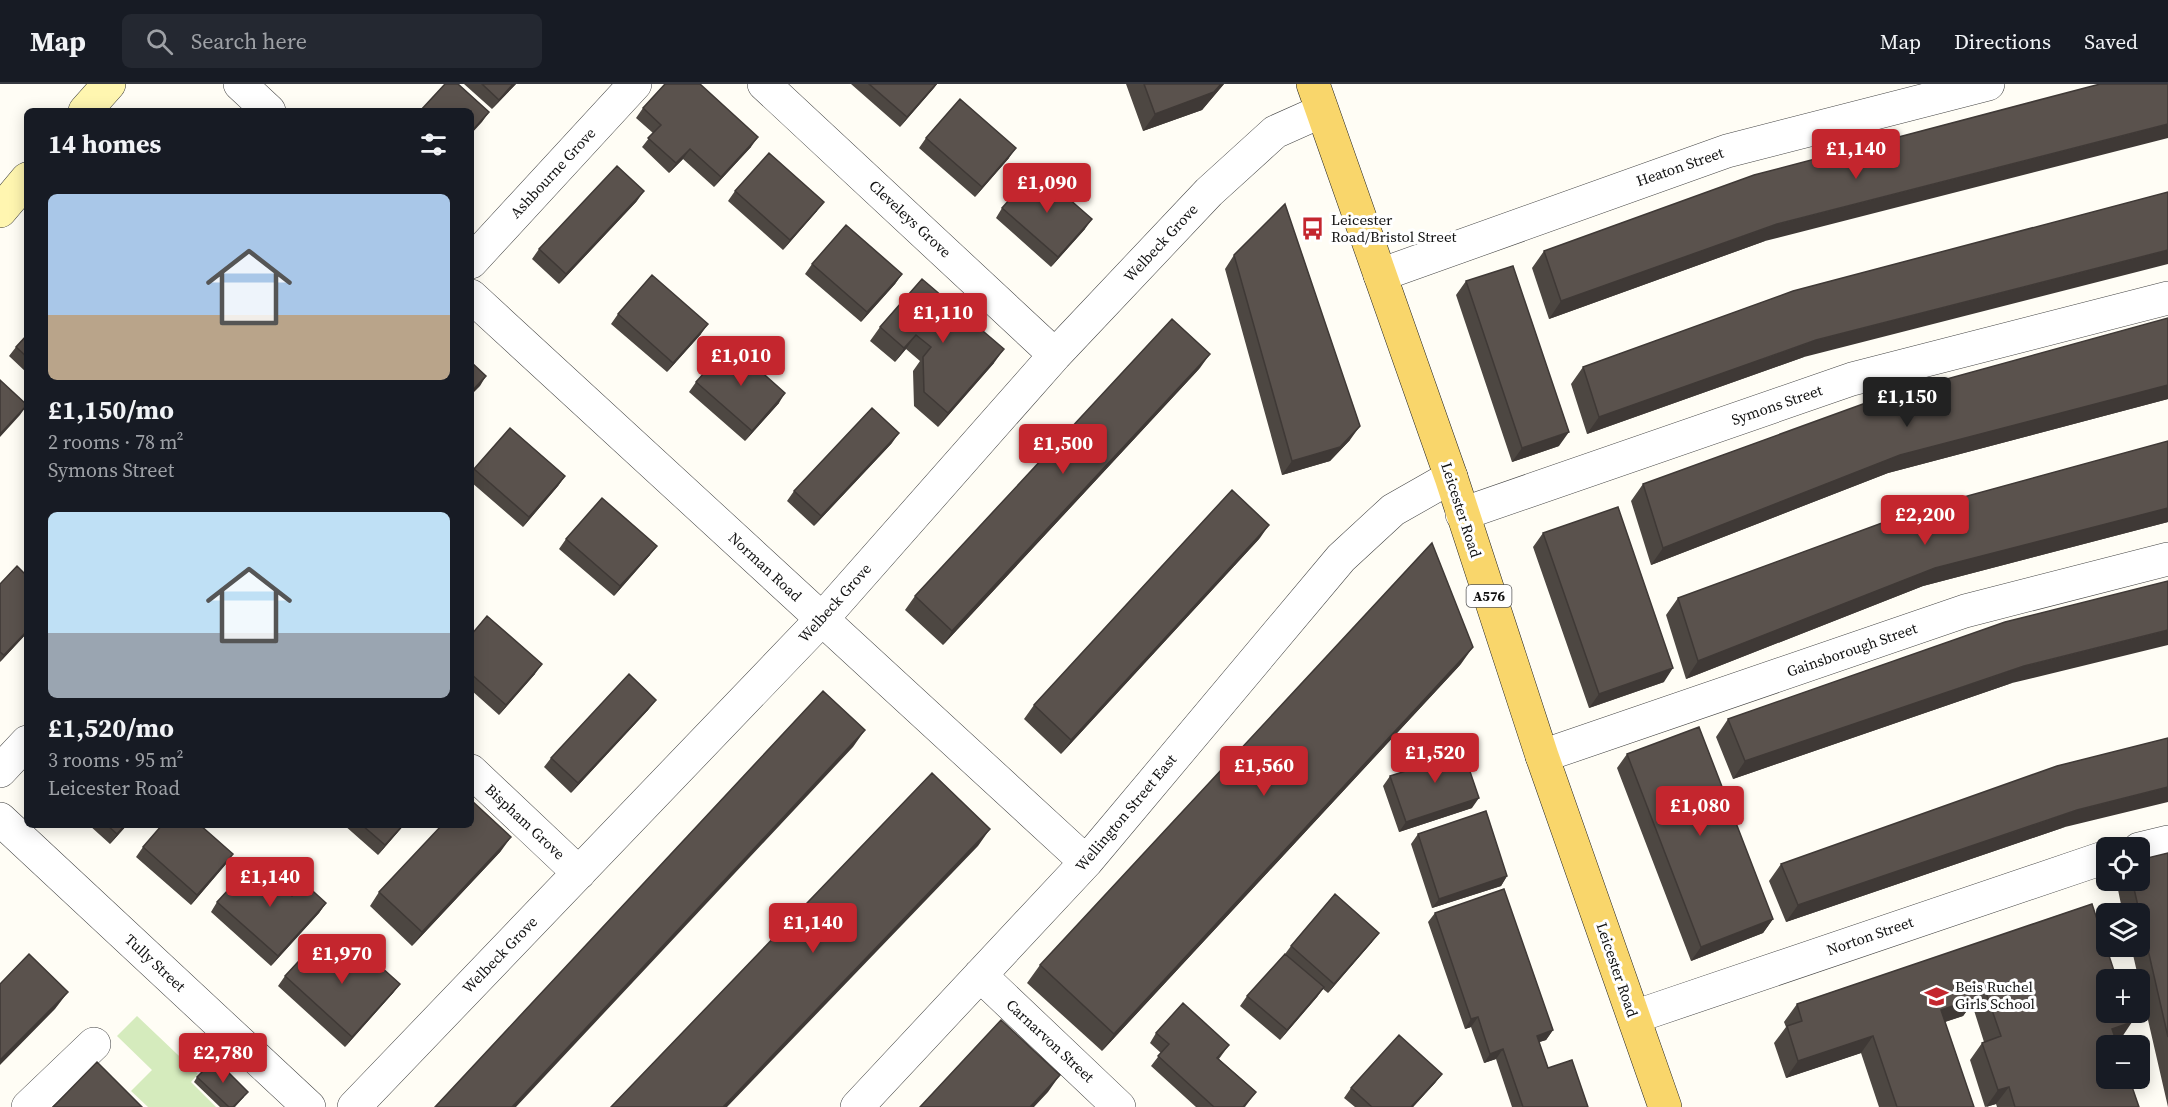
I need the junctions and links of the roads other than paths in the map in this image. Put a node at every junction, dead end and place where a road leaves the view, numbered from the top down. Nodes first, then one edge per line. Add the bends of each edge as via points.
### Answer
1 (109, 84) edge
2 (240, 84) edge
3 (635, 84) edge
4 (764, 84) edge
5 (1988, 84) edge
6 (1318, 98) edge
7 (89, 108) edge
8 (267, 108) edge
9 (24, 183) edge
10 (0, 211) edge
11 (474, 259) edge
12 (1380, 275) junction
13 (2168, 298) edge
14 (474, 299) edge
15 (1055, 356) junction
16 (1451, 477) junction
17 (1462, 514) junction
18 (2168, 559) edge
19 (822, 619) junction
20 (24, 745) edge
21 (1542, 756) junction
22 (0, 771) edge
23 (474, 774) edge
24 (0, 819) edge
25 (2168, 842) edge
26 (2150, 846) edge
27 (2096, 860) edge
28 (1086, 862) junction
29 (579, 873) junction
30 (980, 975) junction
31 (1634, 1017) junction
32 (94, 1044) dead end
33 (28, 1107) edge
34 (309, 1107) edge
35 (354, 1107) edge
36 (857, 1107) edge
37 (1119, 1107) edge
38 (1665, 1107) edge

1 - 7 street
2 - 8 street
3 - 11 street, Ashbourne Grove
4 - 15 street, Cleveleys Grove
5 - 12 street, Heaton Street via 1726,151
6 - 12 main road, Leicester Road / A576
6 - 15 street, Welbeck Grove via 1209,192
9 - 10 street
12 - 16 main road, Leicester Road / A576
13 - 17 street, Symons Street via 1852,379
14 - 19 street, Norman Road
15 - 19 street, Welbeck Grove
16 - 17 main road, Leicester Road / A576
16 - 28 street, Wellington Street East via 1393,510 1341,558
17 - 21 main road, Leicester Road / A576
18 - 21 street, Gainsborough Street via 1965,611
19 - 28 street, Norman Road
19 - 29 street, Welbeck Grove
20 - 22 street
21 - 31 main road, Leicester Road / A576
23 - 29 street, Bispham Grove
24 - 34 street, Tully Street
25 - 26 street
27 - 31 street, Norton Street
28 - 30 street, Wellington Street East
29 - 35 street, Welbeck Grove
30 - 36 street, Wellington Street East
30 - 37 street, Carnarvon Street
31 - 38 main road, Leicester Road / A576
32 - 33 street

